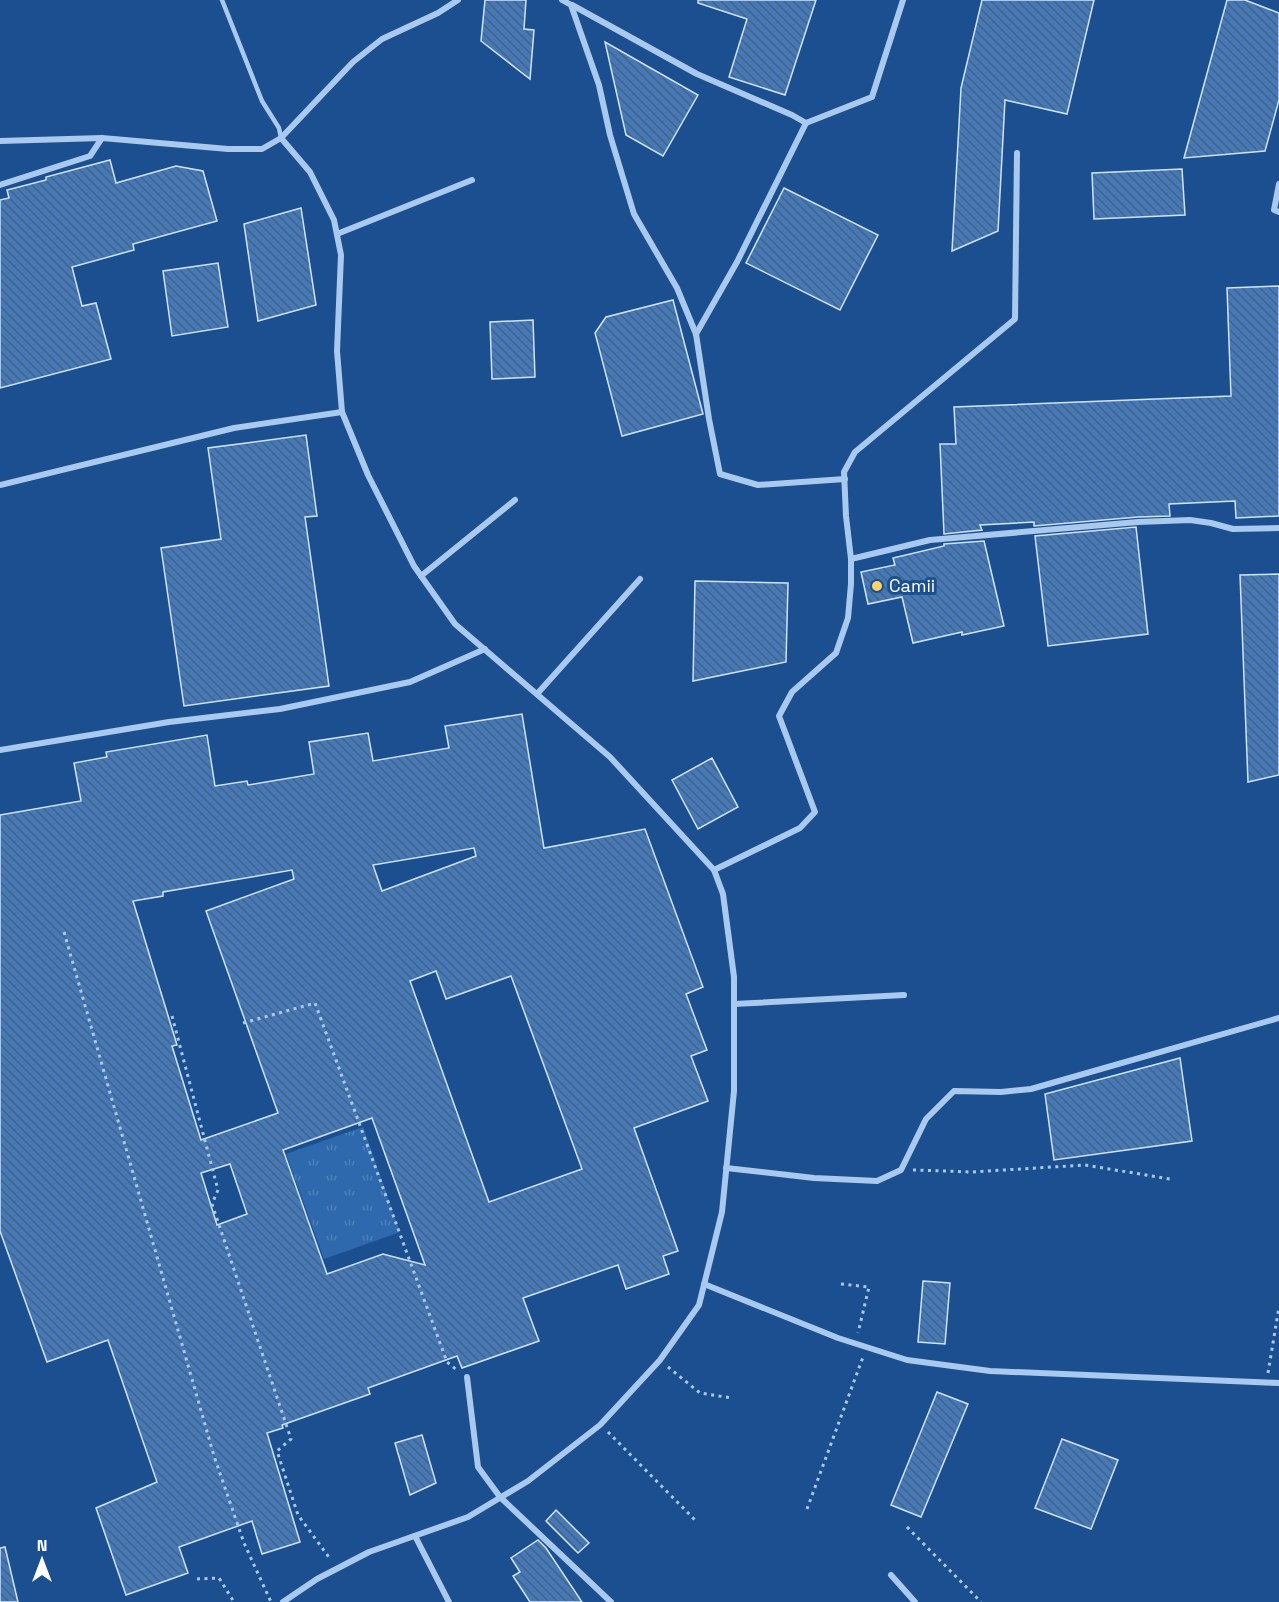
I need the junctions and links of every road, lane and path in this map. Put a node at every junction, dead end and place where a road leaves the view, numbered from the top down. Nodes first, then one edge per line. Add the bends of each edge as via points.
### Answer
1 (222, 0) edge
2 (458, 0) edge
3 (562, 0) edge
4 (903, 0) edge
5 (571, 4) junction
6 (806, 123) junction
7 (102, 138) junction
8 (281, 138) junction
9 (0, 141) edge
10 (1017, 153) dead end
11 (472, 180) dead end
12 (1279, 184) edge
13 (0, 185) edge
14 (1279, 212) edge
15 (337, 234) junction
16 (696, 334) junction
17 (342, 412) junction
18 (845, 479) junction
19 (0, 485) edge
20 (515, 500) dead end
21 (1279, 528) edge
22 (851, 559) junction
23 (421, 576) junction
24 (640, 579) dead end
25 (484, 649) junction
26 (537, 694) junction
27 (0, 750) edge
28 (714, 870) junction
29 (64, 932) dead end
30 (904, 995) dead end
31 (734, 1004) junction
32 (172, 1016) dead end
33 (1279, 1018) edge
34 (243, 1023) dead end
35 (726, 1168) junction
36 (901, 1170) junction
37 (1170, 1179) dead end
38 (704, 1284) junction
39 (841, 1284) dead end
40 (1279, 1307) edge
41 (856, 1344) junction
42 (866, 1347) junction
43 (660, 1360) junction
44 (467, 1377) joint
45 (1266, 1383) junction
46 (1279, 1383) edge
47 (732, 1398) dead end
48 (600, 1425) junction
49 (501, 1497) junction
50 (807, 1509) dead end
51 (697, 1522) dead end
52 (907, 1527) dead end
53 (415, 1536) junction
54 (337, 1568) junction
55 (891, 1575) dead end
56 (197, 1579) dead end
57 (234, 1602) edge
58 (271, 1602) edge
59 (283, 1602) edge
60 (449, 1602) edge
61 (611, 1602) edge
62 (915, 1602) edge
63 (981, 1602) edge

1 - 8 lane
2 - 8 street via 382,39 353,62
3 - 5 street
4 - 6 street via 872,97
5 - 6 street via 697,74
5 - 16 street via 599,85 634,214 677,288
6 - 16 street via 737,262
7 - 8 street via 228,149 262,149
7 - 9 street
7 - 13 street via 90,156
8 - 15 street via 310,172
10 - 18 street via 1015,319 855,452 844,472
11 - 15 street
12 - 14 street via 1274,210
15 - 17 street via 341,255 337,351
16 - 18 street via 720,474 758,486
17 - 19 street via 234,428
17 - 23 street via 368,476
18 - 22 street
20 - 23 street
21 - 22 street via 1233,529 1190,520 1138,522 930,540
22 - 28 street via 848,618 836,653 792,692 779,716 815,812 800,828
23 - 25 street via 455,624
24 - 26 street
25 - 26 street
25 - 27 street via 410,682 280,709 169,722
26 - 28 street via 610,757
28 - 31 street via 723,894
29 - 58 path via 214,1456 244,1543
30 - 31 street
31 - 35 street via 734,1091
32 - 54 path via 218,1190 212,1204 291,1439 278,1451 298,1515
33 - 36 street via 1031,1089 954,1090 926,1119
34 - 44 path via 315,1004 447,1362
35 - 36 street via 877,1181
35 - 38 street via 722,1212
36 - 37 path via 972,1172 1085,1165
38 - 41 street
38 - 43 street via 699,1305
39 - 41 path via 869,1287
40 - 45 path
41 - 42 street
42 - 45 street via 908,1360 990,1371
42 - 50 path
43 - 47 path via 700,1394
43 - 48 street
44 - 49 street via 478,1467
45 - 46 street
48 - 49 street
48 - 51 path
49 - 53 street via 468,1517
49 - 61 street
52 - 63 path
53 - 54 street
53 - 60 street
54 - 59 street
55 - 62 street
56 - 57 path via 219,1578

